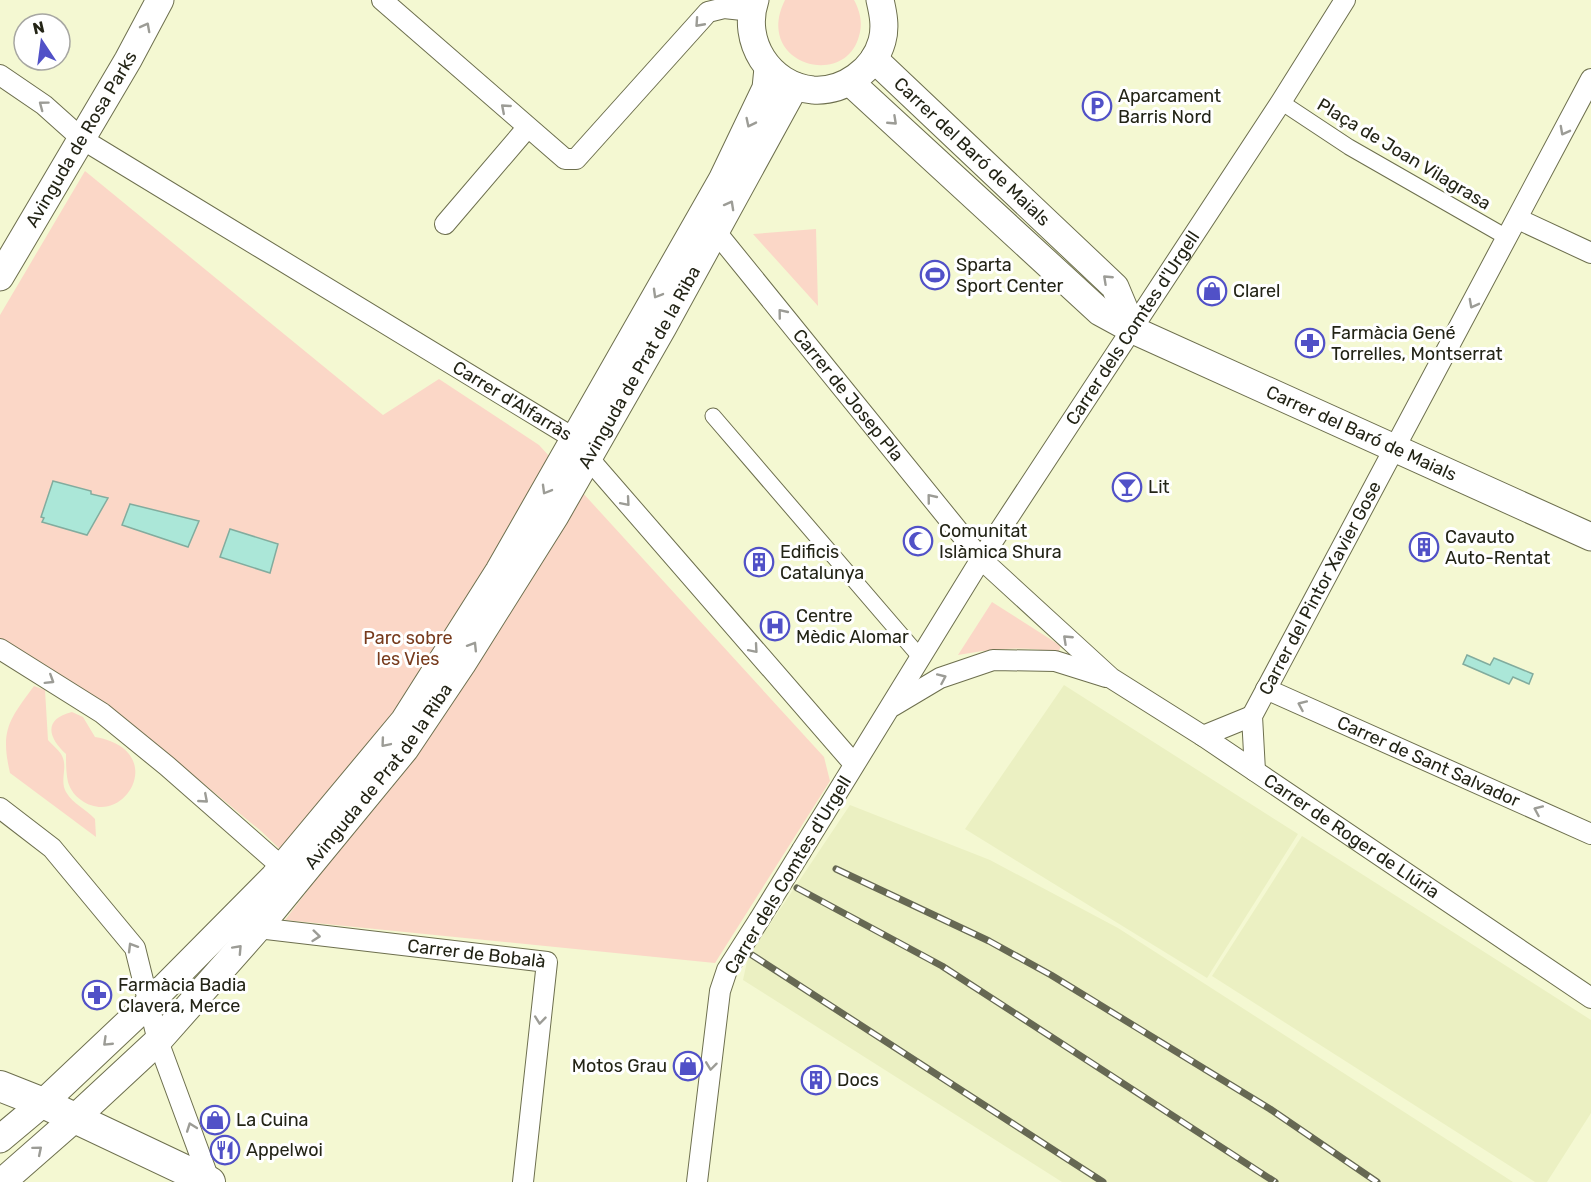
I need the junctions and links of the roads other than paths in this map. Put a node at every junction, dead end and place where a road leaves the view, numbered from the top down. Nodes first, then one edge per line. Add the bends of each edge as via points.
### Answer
1 (160, 0) edge
2 (382, 0) edge
3 (880, 0) edge
4 (1345, 0) edge
5 (754, 5) edge
6 (874, 59) junction
7 (768, 68) junction
8 (0, 75) edge
9 (1591, 79) edge
10 (850, 82) junction
11 (795, 86) junction
12 (1281, 102) junction
13 (527, 128) junction
14 (82, 139) junction
15 (1518, 219) junction
16 (445, 224) dead end
17 (716, 232) junction
18 (1508, 238) junction
19 (1591, 253) edge
20 (0, 277) edge
21 (1133, 330) junction
22 (713, 416) dead end
23 (582, 448) junction
24 (1395, 448) junction
25 (1591, 537) edge
26 (981, 559) junction
27 (0, 649) edge
28 (921, 658) junction
29 (1111, 678) junction
30 (1266, 689) junction
31 (891, 707) junction
32 (1252, 716) junction
33 (1203, 735) junction
34 (854, 764) junction
35 (1255, 771) junction
36 (0, 808) edge
37 (1591, 834) edge
38 (282, 867) junction
39 (258, 928) junction
40 (1591, 998) edge
41 (150, 1002) junction
42 (158, 1041) junction
43 (0, 1086) edge
44 (43, 1103) junction
45 (75, 1118) junction
46 (0, 1139) edge
47 (2, 1182) edge
48 (210, 1182) edge
49 (523, 1182) edge
50 (697, 1182) edge

14 -> 1 main road, Avinguda de Rosa Parks
13 -> 2 street
3 - 6 main road via 883,40
4 - 12 street, Carrer dels Comtes d'Urgell
5 - 7 main road via 753,41
5 -> 13 street via 708,12 576,159 566,159
6 - 10 main road
21 -> 6 main road, Carrer del Baró de Maials via 1116,287
7 - 11 main road
7 -> 23 main road, Avinguda de Prat de la Riba via 766,88 722,180
14 -> 8 street, Carrer d'Alfarràs via 44,105
9 -> 15 street, Carrer del Pintor Xavier Gose
10 - 11 main road via 813,90
10 -> 21 main road, Carrer del Baró de Maials via 1100,312
17 -> 11 main road, Avinguda de Prat de la Riba
12 - 18 street, Plaça de Joan Vilagrasa via 1349,147
12 - 21 street, Carrer dels Comtes d'Urgell
13 - 16 street
14 - 20 main road, Avinguda de Rosa Parks
14 - 23 street, Carrer d'Alfarràs
15 - 18 street, Carrer del Pintor Xavier Gose
15 - 19 street
17 - 23 main road, Avinguda de Prat de la Riba
26 -> 17 street, Carrer de Josep Pla
18 -> 24 street, Carrer del Pintor Xavier Gose
21 - 24 main road, Carrer del Baró de Maials
21 - 26 street, Carrer dels Comtes d'Urgell
22 - 28 street
23 -> 34 street, Carrer d'Alfarràs
23 -> 38 main road, Avinguda de Prat de la Riba via 404,721
39 -> 23 main road, Avinguda de Prat de la Riba via 405,749 555,516
24 - 25 main road, Carrer del Baró de Maials
24 - 30 street, Carrer del Pintor Xavier Gose
26 - 28 street, Carrer dels Comtes d'Urgell
29 -> 26 street, Carrer de Roger de Llúria
27 -> 38 street via 102,713
28 - 31 street, Carrer dels Comtes d'Urgell
31 -> 29 street, Carrer de Roger de Llúria via 940,678 993,660 1055,661
29 - 33 street, Carrer de Roger de Llúria
30 - 32 street, Carrer del Pintor Xavier Gose
37 -> 30 street, Carrer de Sant Salvador
31 - 34 street, Carrer dels Comtes d'Urgell
32 - 33 street, Carrer del Pintor Xavier Gose
32 - 35 street, Carrer del Pintor Xavier Gose
33 - 35 street, Carrer de Roger de Llúria
34 -> 50 street, Carrer dels Comtes d'Urgell, bridge via 727,970 720,991
35 - 40 street, Carrer de Roger de Llúria
41 -> 36 street via 135,948 52,848
38 - 41 main road, Avinguda de Prat de la Riba
42 -> 39 main road, Avinguda de Prat de la Riba
39 -> 49 street, Carrer de Bobalà via 547,962
41 - 42 street
41 -> 44 main road, Avinguda de Prat de la Riba
42 - 45 main road, Avinguda de Prat de la Riba
48 -> 42 street
43 - 44 main road
44 - 45 main road
44 - 46 main road, Avinguda de Prat de la Riba
47 -> 45 main road, Avinguda de Prat de la Riba
45 - 48 main road

